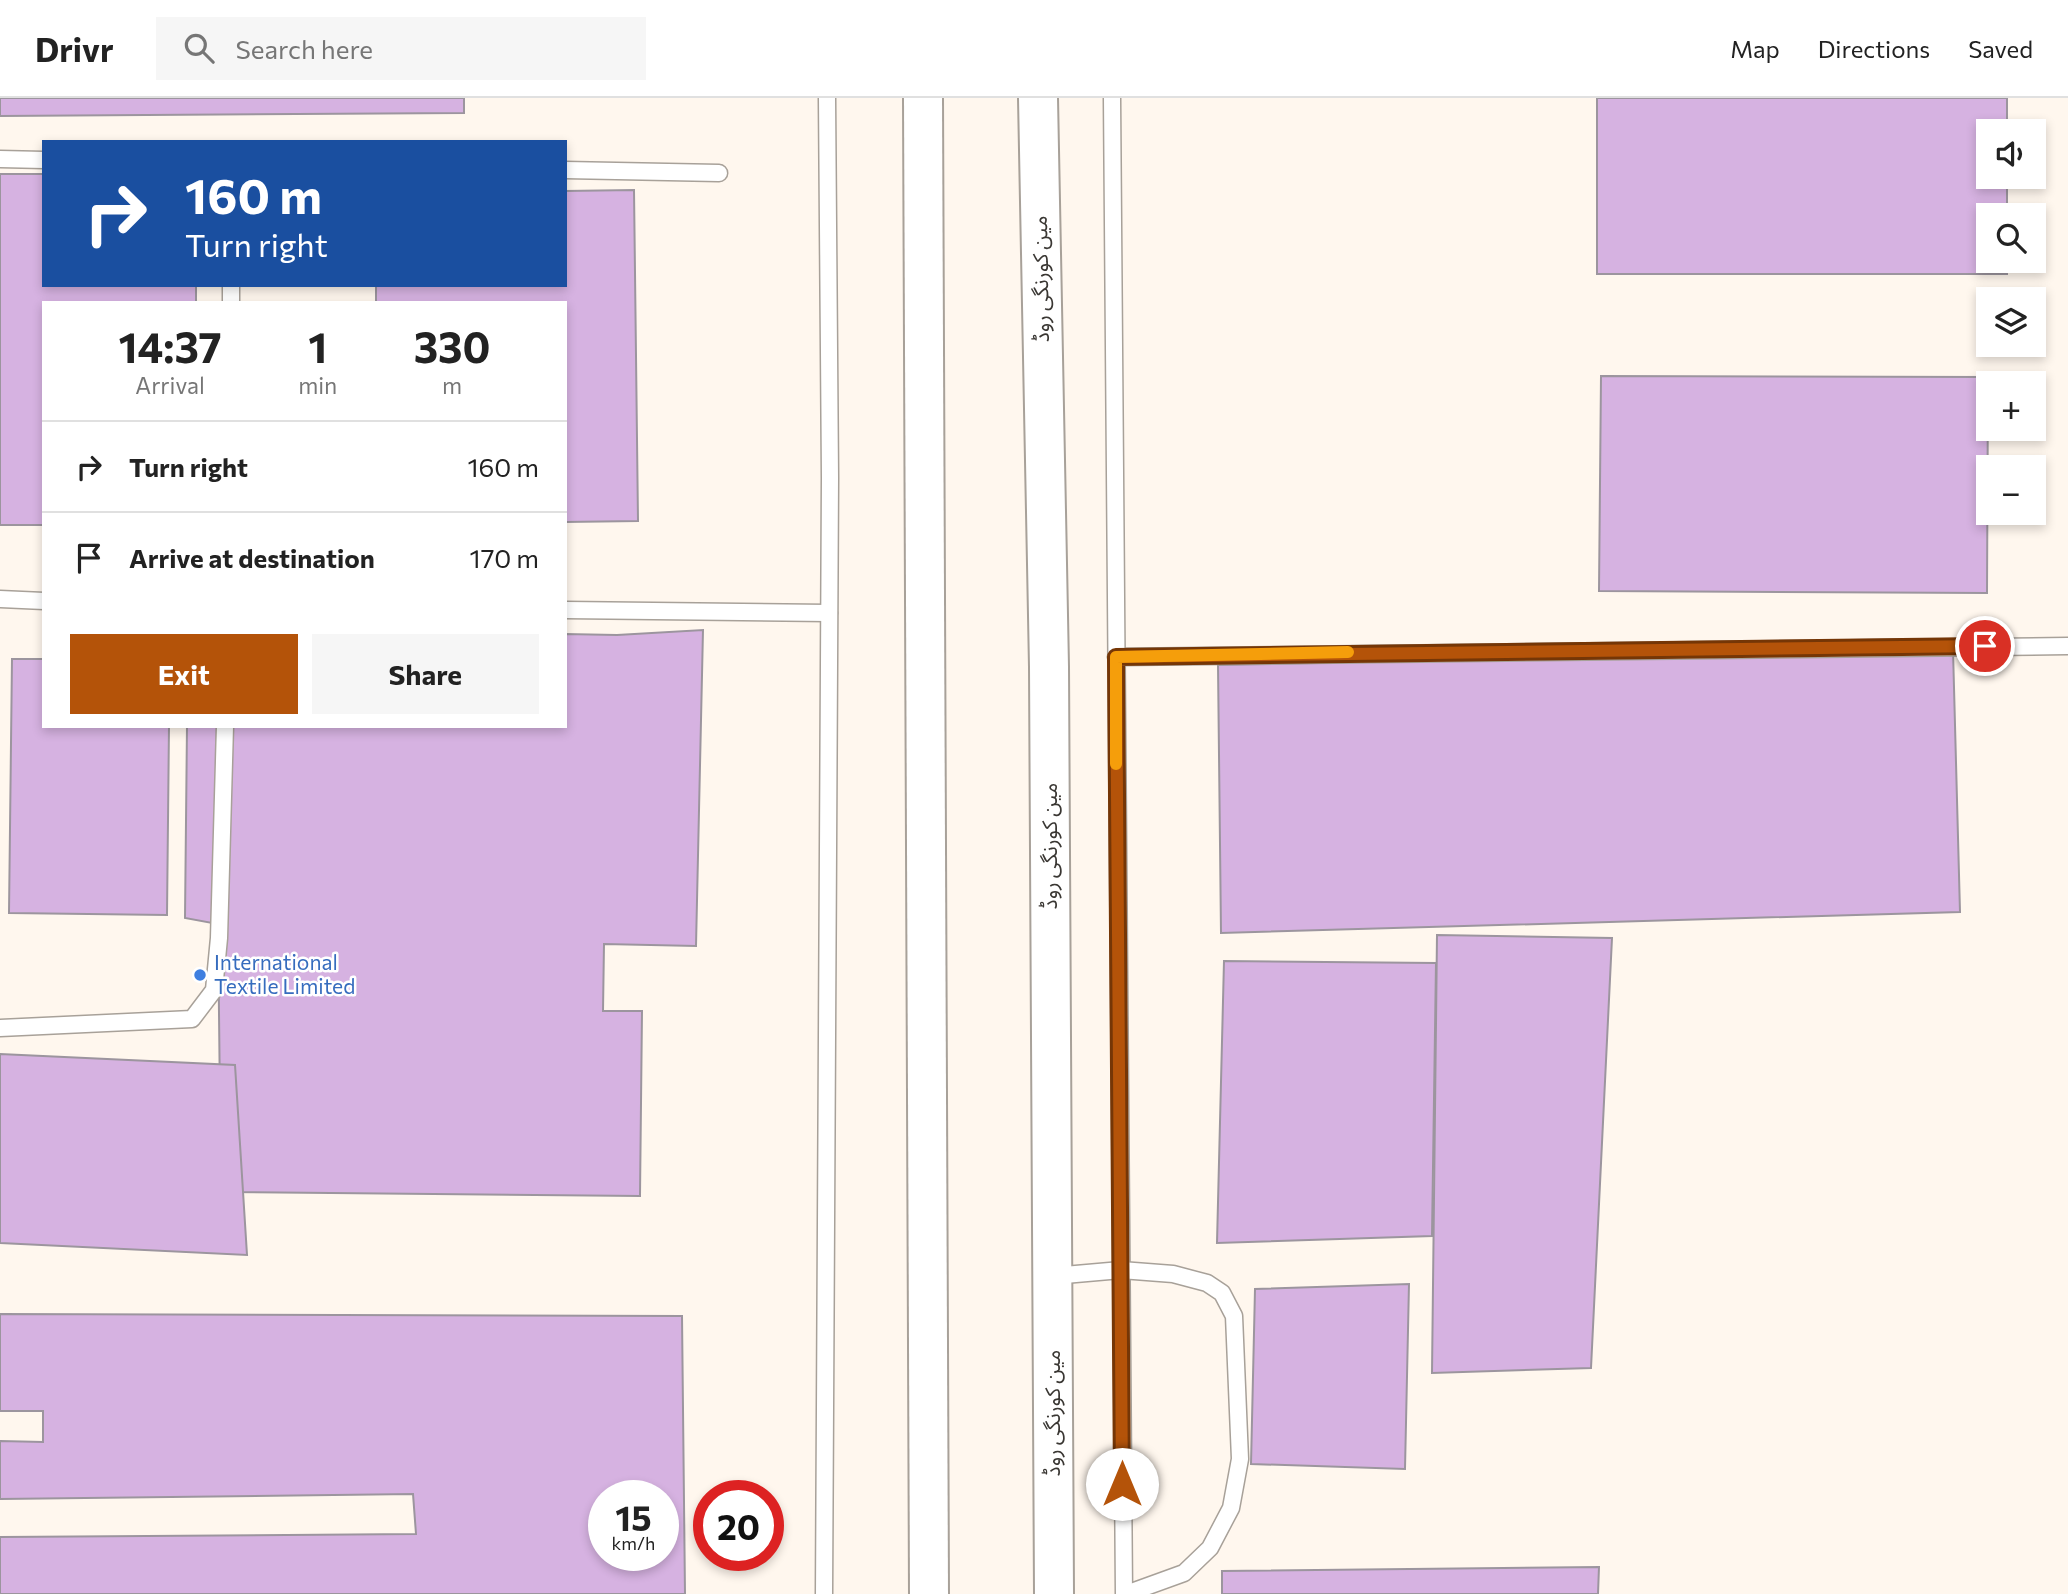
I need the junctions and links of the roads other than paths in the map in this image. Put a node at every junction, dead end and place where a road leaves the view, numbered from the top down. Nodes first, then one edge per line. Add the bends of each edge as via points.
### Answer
1 (827, 98) edge
2 (923, 98) edge
3 (1038, 98) edge
4 (1112, 98) edge
5 (0, 159) edge
6 (42, 160) edge
7 (567, 170) edge
8 (719, 173) dead end
9 (0, 599) edge
10 (42, 601) edge
11 (567, 610) edge
12 (829, 613) junction
13 (2068, 646) edge
14 (1116, 657) junction
15 (225, 728) edge
16 (0, 1028) edge
17 (1121, 1270) junction
18 (1053, 1276) junction
19 (824, 1594) edge
20 (929, 1594) edge
21 (1054, 1594) edge
22 (1125, 1594) edge

1 - 12 lane
2 - 20 main road
3 - 18 main road, مین کورنگی روڈ via 1049,667
4 - 14 lane
5 - 6 lane
7 - 8 lane
9 - 10 lane
11 - 12 lane
12 - 19 lane
13 - 14 lane
14 - 17 lane
15 - 16 lane via 214,990 192,1020
17 - 18 lane
17 - 22 lane
17 - 22 lane via 1173,1274 1207,1283 1222,1293 1234,1316 1240,1459 1231,1508 1210,1548 1184,1573
18 - 21 main road, مین کورنگی روڈ

